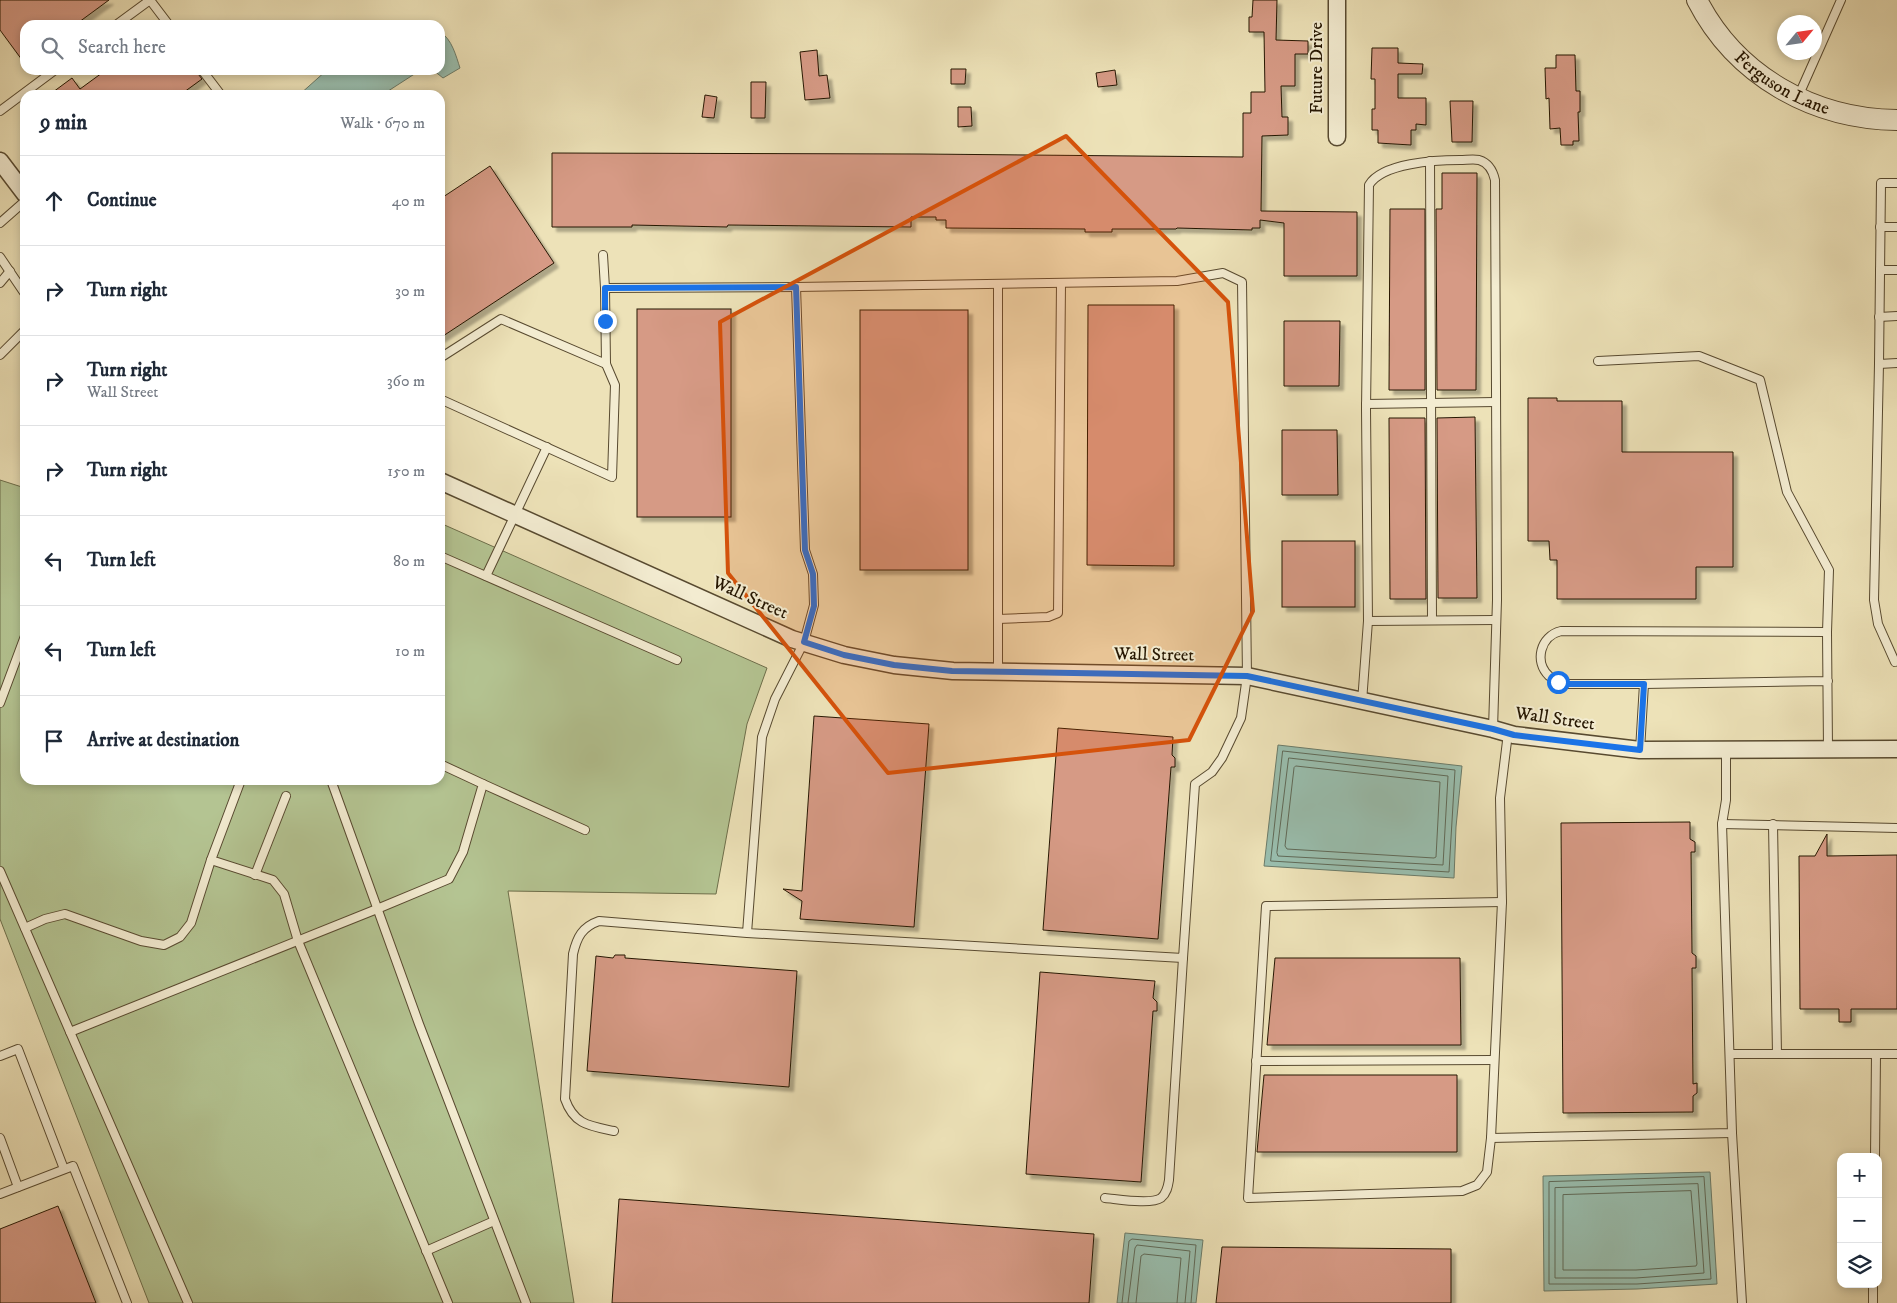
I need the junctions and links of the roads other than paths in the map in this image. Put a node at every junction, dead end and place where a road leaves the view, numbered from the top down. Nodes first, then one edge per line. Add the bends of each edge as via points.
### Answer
1 (150, 0) edge
2 (1337, 0) edge
3 (1697, 0) edge
4 (1841, 0) edge
5 (123, 20) edge
6 (165, 20) edge
7 (48, 75) edge
8 (206, 75) edge
9 (28, 90) edge
10 (217, 90) edge
11 (20, 96) edge
12 (1797, 98) junction
13 (0, 111) edge
14 (1897, 120) edge
15 (1337, 137) dead end
16 (0, 160) edge
17 (1430, 161) junction
18 (1897, 182) edge
19 (20, 187) edge
20 (20, 205) edge
21 (0, 223) edge
22 (1880, 227) junction
23 (1897, 227) edge
24 (603, 255) dead end
25 (0, 257) edge
26 (1880, 270) junction
27 (1897, 270) edge
28 (10, 271) junction
29 (0, 282) edge
30 (1060, 283) junction
31 (998, 284) junction
32 (20, 286) edge
33 (796, 287) junction
34 (605, 288) junction
35 (1879, 316) junction
36 (1897, 316) edge
37 (20, 335) edge
38 (0, 355) edge
39 (445, 355) edge
40 (1598, 361) dead end
41 (1897, 363) edge
42 (606, 364) junction
43 (1880, 364) junction
44 (445, 401) edge
45 (1495, 402) junction
46 (1431, 403) junction
47 (1366, 404) junction
48 (547, 447) junction
49 (445, 484) edge
50 (514, 514) junction
51 (445, 558) edge
52 (486, 576) junction
53 (998, 619) junction
54 (1368, 620) junction
55 (1432, 620) junction
56 (1495, 620) junction
57 (1827, 632) junction
58 (804, 642) junction
59 (20, 650) edge
60 (677, 660) dead end
61 (1896, 663) edge
62 (998, 673) junction
63 (1247, 676) junction
64 (1828, 682) junction
65 (1644, 684) junction
66 (1362, 702) junction
67 (0, 704) edge
68 (1501, 731) junction
69 (1726, 749) junction
70 (1828, 749) junction
71 (1897, 749) edge
72 (1640, 750) junction
73 (445, 766) edge
74 (483, 784) junction
75 (239, 785) edge
76 (333, 785) edge
77 (286, 796) dead end
78 (1722, 824) junction
79 (1773, 824) junction
80 (1897, 828) edge
81 (585, 830) dead end
82 (211, 860) junction
83 (0, 871) edge
84 (255, 875) junction
85 (1502, 902) junction
86 (377, 909) junction
87 (25, 928) junction
88 (747, 933) junction
89 (298, 941) junction
90 (1182, 958) junction
91 (70, 1032) junction
92 (1730, 1054) junction
93 (1778, 1054) junction
94 (1876, 1054) junction
95 (1897, 1054) edge
96 (0, 1056) edge
97 (1494, 1060) junction
98 (1256, 1061) junction
99 (614, 1131) dead end
100 (1732, 1133) junction
101 (0, 1138) edge
102 (1491, 1138) junction
103 (1875, 1153) edge
104 (64, 1169) junction
105 (18, 1187) junction
106 (0, 1194) edge
107 (1105, 1198) dead end
108 (494, 1221) junction
109 (426, 1251) junction
110 (1873, 1288) edge
111 (127, 1303) edge
112 (188, 1303) edge
113 (448, 1303) edge
114 (526, 1303) edge
115 (1742, 1303) edge
116 (1873, 1303) edge

1 - 5 lane
1 - 6 lane
2 - 15 street, Future Drive
3 - 12 street, Ferguson Lane via 1714,29 1736,55 1762,78
4 - 12 lane
7 - 9 lane
8 - 10 lane
11 - 13 lane
12 - 14 street, Ferguson Lane via 1852,116
16 - 19 street
17 - 45 lane via 1478,160 1493,172
17 - 46 lane
17 - 47 lane via 1384,173 1373,178 1369,185
18 - 22 lane via 1880,183
20 - 21 lane
22 - 23 lane
22 - 26 lane
24 - 34 lane
25 - 28 lane
26 - 27 lane
26 - 35 lane
28 - 29 lane
28 - 32 lane
30 - 31 lane
30 - 53 lane via 1058,612 1048,617
30 - 63 lane via 1177,281 1223,273 1242,282
31 - 33 lane
31 - 53 lane
33 - 34 lane
33 - 58 lane via 805,550 813,574 814,606
34 - 42 lane
35 - 36 lane
35 - 43 lane
37 - 38 lane
39 - 42 lane via 501,319
40 - 57 lane via 1699,356 1760,380 1788,492 1828,570
41 - 43 lane
42 - 48 lane via 615,385 612,477
43 - 61 lane via 1874,600 1878,624
44 - 48 lane
45 - 46 lane
45 - 56 lane
46 - 47 lane
46 - 55 lane
47 - 54 lane
48 - 50 lane
49 - 50 street, Wall Street
50 - 52 lane
50 - 58 street, Wall Street
51 - 52 lane
52 - 60 lane
53 - 62 lane
54 - 55 lane
54 - 66 lane
55 - 56 lane
56 - 68 lane
57 - 64 lane
57 - 65 lane via 1561,631 1545,640 1541,655 1544,670 1558,682
58 - 62 street, Wall Street via 844,655 894,665
58 - 88 lane via 775,700 762,737
59 - 67 lane
62 - 63 street, Wall Street
63 - 66 street, Wall Street
63 - 90 lane via 1241,718 1222,758 1212,772 1195,784
64 - 65 lane
64 - 70 lane
65 - 72 lane
66 - 68 street, Wall Street
68 - 72 street, Wall Street
68 - 85 lane
69 - 70 street, Wall Street
69 - 72 street, Wall Street
69 - 78 lane via 1726,800
70 - 71 street, Wall Street
73 - 74 lane
74 - 81 lane
74 - 86 lane via 463,852 449,879
75 - 82 lane
76 - 86 lane
77 - 84 lane
78 - 79 lane
78 - 92 lane
79 - 80 lane
79 - 93 lane
82 - 84 lane
82 - 87 lane via 191,923 180,937 164,946 141,942 65,914
83 - 87 lane
84 - 89 lane via 273,880 284,894
85 - 97 lane
85 - 98 lane via 1266,906
86 - 89 lane
86 - 108 lane
87 - 91 lane
88 - 90 lane
88 - 99 lane via 609,921 594,923 580,932 573,954 565,1100 579,1121
89 - 91 lane
89 - 109 lane
90 - 107 lane via 1166,1191 1152,1201
91 - 112 lane
92 - 93 lane
92 - 100 lane
93 - 94 lane
94 - 95 lane
94 - 103 lane
96 - 104 lane via 18,1049
97 - 98 lane
97 - 102 lane
98 - 102 lane via 1248,1198 1462,1191 1477,1185 1486,1172
100 - 102 lane
100 - 115 lane
101 - 105 lane
104 - 105 lane
104 - 111 lane via 73,1166
105 - 106 lane
108 - 109 lane
108 - 114 lane
109 - 113 lane
110 - 116 lane

